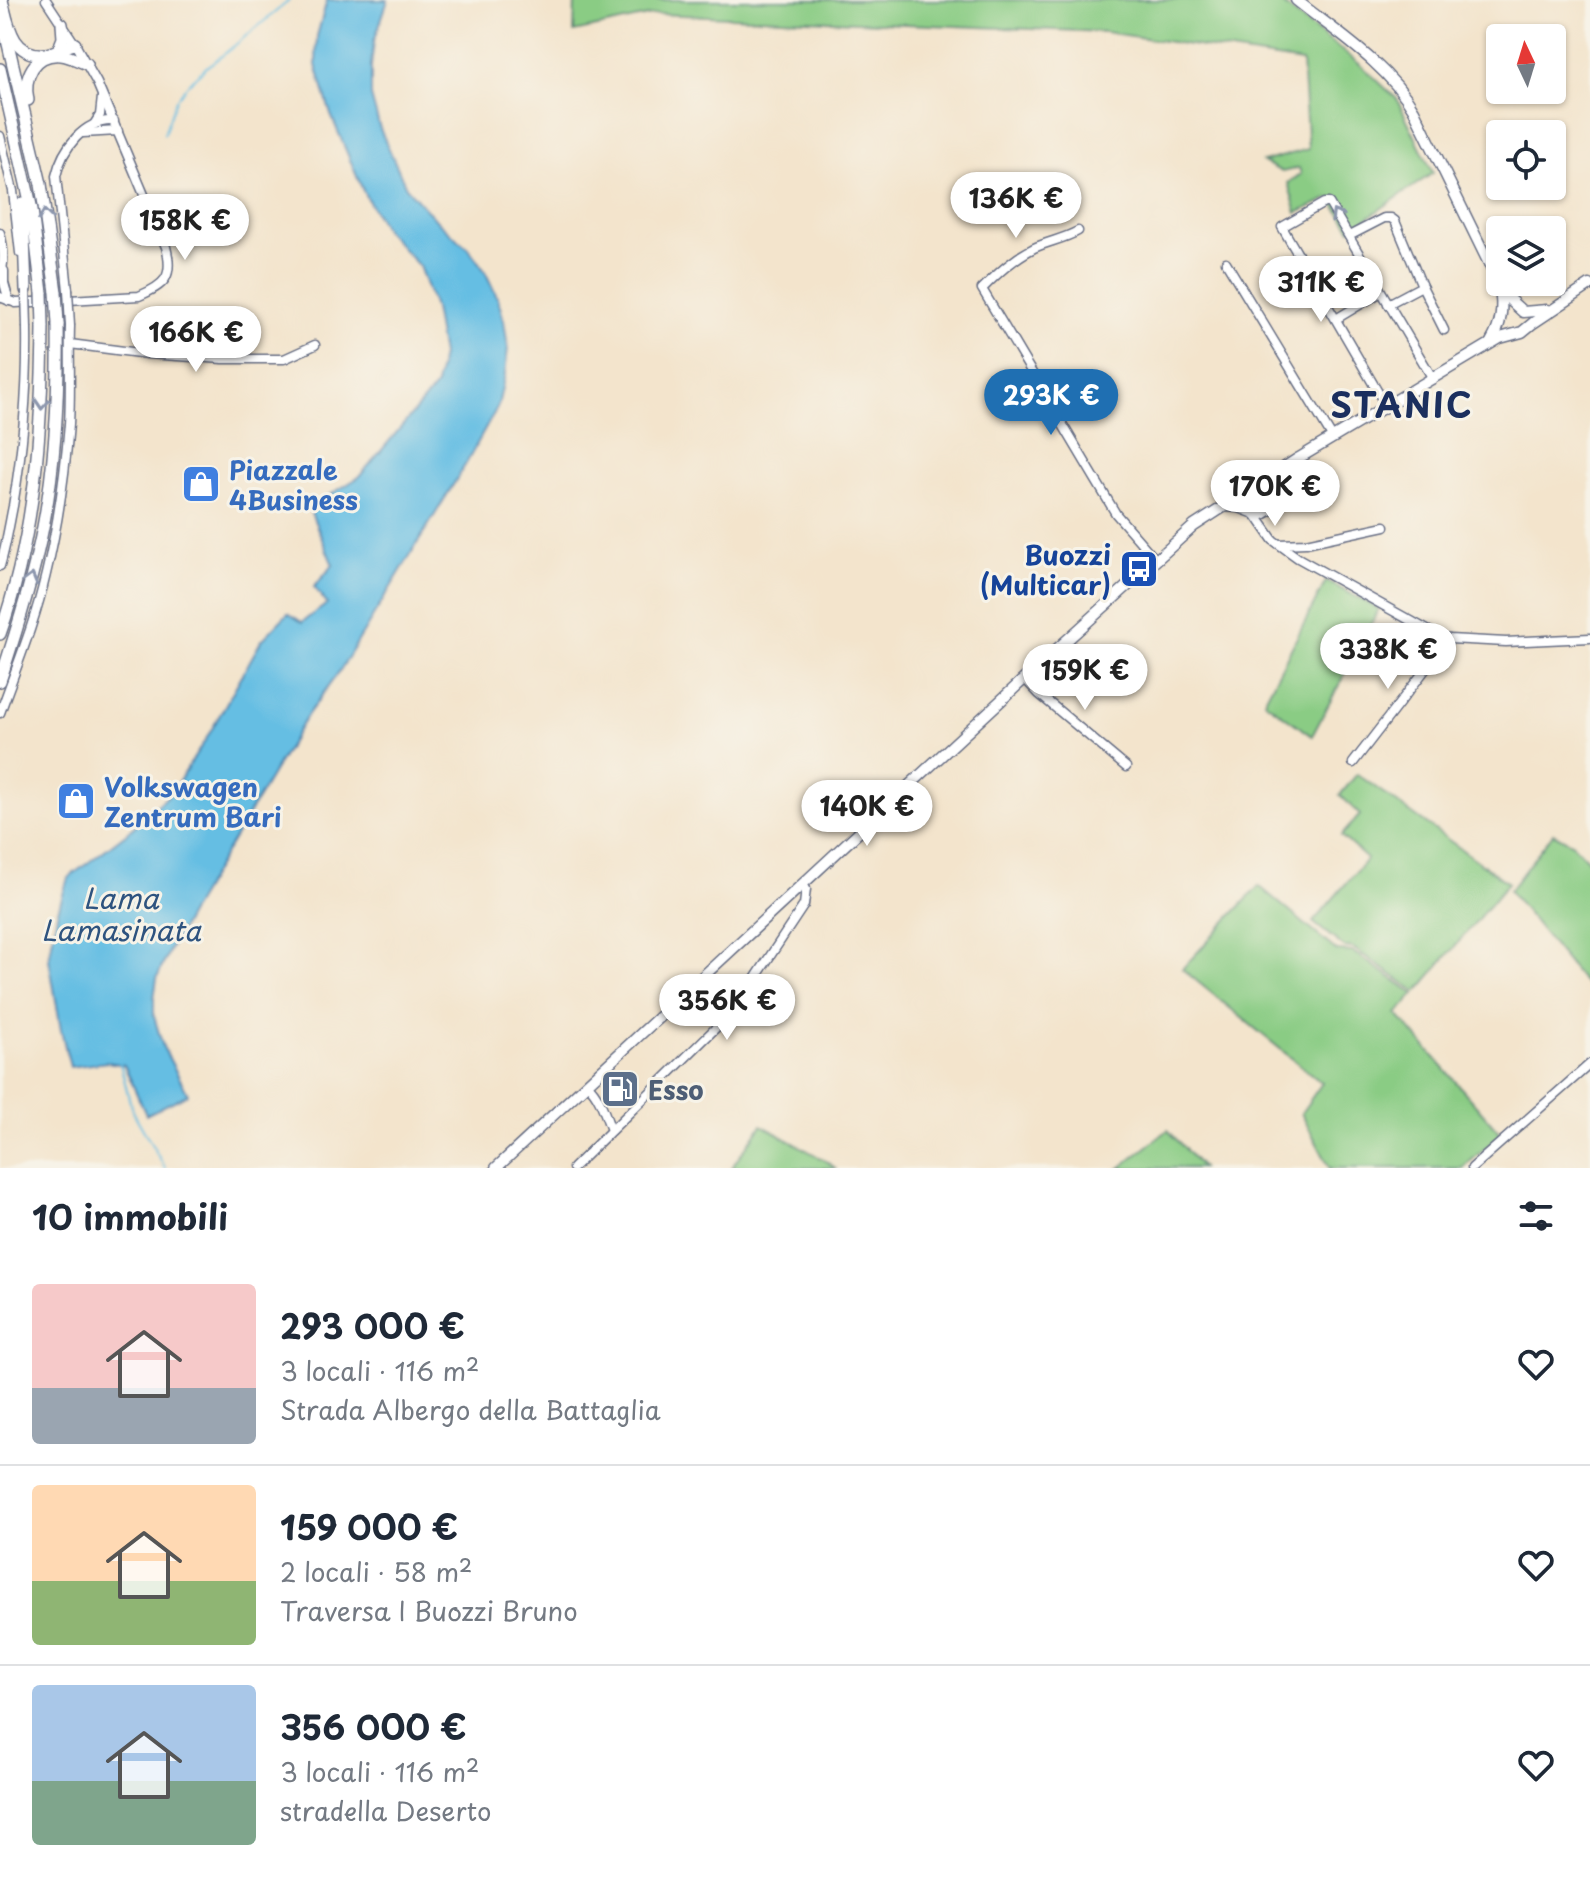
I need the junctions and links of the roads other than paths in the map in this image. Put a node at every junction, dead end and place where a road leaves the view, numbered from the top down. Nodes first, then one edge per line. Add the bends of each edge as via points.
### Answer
1 (2, 0) edge
2 (46, 0) edge
3 (1296, 0) edge
4 (0, 10) edge
5 (62, 24) junction
6 (75, 44) junction
7 (61, 52) junction
8 (87, 64) junction
9 (0, 69) edge
10 (102, 96) junction
11 (114, 121) junction
12 (95, 123) junction
13 (28, 128) junction
14 (118, 131) junction
15 (83, 133) junction
16 (0, 136) edge
17 (18, 143) junction
18 (1078, 231) dead end
19 (0, 233) edge
20 (1349, 236) junction
21 (1486, 258) edge
22 (1226, 262) dead end
23 (3, 264) junction
24 (0, 277) edge
25 (1590, 285) edge
26 (1422, 286) junction
27 (26, 290) junction
28 (62, 291) junction
29 (1381, 292) junction
30 (1501, 296) edge
31 (1508, 296) edge
32 (4, 299) edge
33 (1388, 304) junction
34 (1554, 308) junction
35 (1521, 311) junction
36 (1336, 319) junction
37 (1501, 320) junction
38 (64, 325) junction
39 (1525, 329) junction
40 (1444, 330) dead end
41 (1514, 335) junction
42 (70, 344) junction
43 (315, 345) dead end
44 (1488, 346) junction
45 (1433, 379) junction
46 (1386, 406) junction
47 (1332, 437) junction
48 (1278, 472) junction
49 (1252, 488) junction
50 (1273, 494) junction
51 (1222, 506) junction
52 (1251, 512) junction
53 (1269, 512) junction
54 (1385, 526) dead end
55 (1269, 535) junction
56 (1306, 543) junction
57 (1278, 544) junction
58 (1298, 558) junction
59 (1156, 560) junction
60 (0, 566) edge
61 (0, 634) edge
62 (1590, 638) edge
63 (1449, 639) junction
64 (1025, 679) junction
65 (0, 681) edge
66 (0, 713) edge
67 (1353, 763) dead end
68 (1126, 767) dead end
69 (802, 884) junction
70 (1590, 1064) edge
71 (587, 1084) junction
72 (611, 1130) junction
73 (496, 1168) edge
74 (573, 1168) edge
75 (1472, 1168) edge

1 - 7 highway via 17,44 29,53
2 - 5 street
3 - 21 main road via 1368,58 1409,101
4 - 13 highway
5 - 6 street
5 - 7 highway
6 - 7 highway via 69,54
6 - 8 street
7 - 8 highway
7 - 13 highway via 30,71
8 - 10 street
9 - 17 highway
10 - 11 street
10 - 12 street
11 - 12 street
11 - 14 street
12 - 15 street
28 -> 13 highway
14 - 15 street
14 - 32 street via 166,247 165,282 139,296 16,303
15 - 28 street via 69,144 56,176
16 - 27 street
17 - 27 highway
17 -> 61 highway, bridge via 42,293 43,389 25,542
18 - 59 street via 1033,248 982,289 1116,514
19 - 23 street
20 - 26 street via 1391,218
20 - 29 street
20 -> 36 street via 1329,203 1282,227
22 - 47 street
23 - 24 street
23 - 32 street
25 - 34 main road
26 - 33 street
26 - 40 street
27 - 60 street, bridge via 20,467
28 - 38 highway, bridge
29 - 33 street
29 - 36 street
30 - 37 main road
31 - 35 main road
33 - 45 street
34 - 35 main road
34 - 39 main road
35 - 37 main road via 1510,309
35 - 39 main road
36 - 46 street
37 - 41 main road via 1506,333
37 - 44 main road
38 - 42 street
65 -> 38 highway via 31,581 48,500
39 - 41 main road
41 - 44 main road
42 - 43 street via 223,359 284,359
42 - 66 street via 69,422 51,551
44 - 45 main road
45 - 46 main road
46 - 47 main road
47 - 48 main road
48 - 49 main road
48 - 50 main road
49 - 50 main road via 1266,487
49 - 51 main road
49 - 52 main road via 1244,499
50 - 53 main road
51 - 52 main road
51 - 59 main road
52 - 53 main road
52 - 55 street
53 - 55 street
54 - 56 street
55 - 57 street
56 - 57 street
56 - 58 street
57 - 58 street
58 - 63 street
59 - 64 main road
62 - 63 street
63 - 67 street
64 - 68 street
64 - 69 main road
69 - 71 main road
69 - 72 street via 804,905 735,1009
70 - 75 street
71 - 72 street
71 - 73 main road
72 - 74 street

